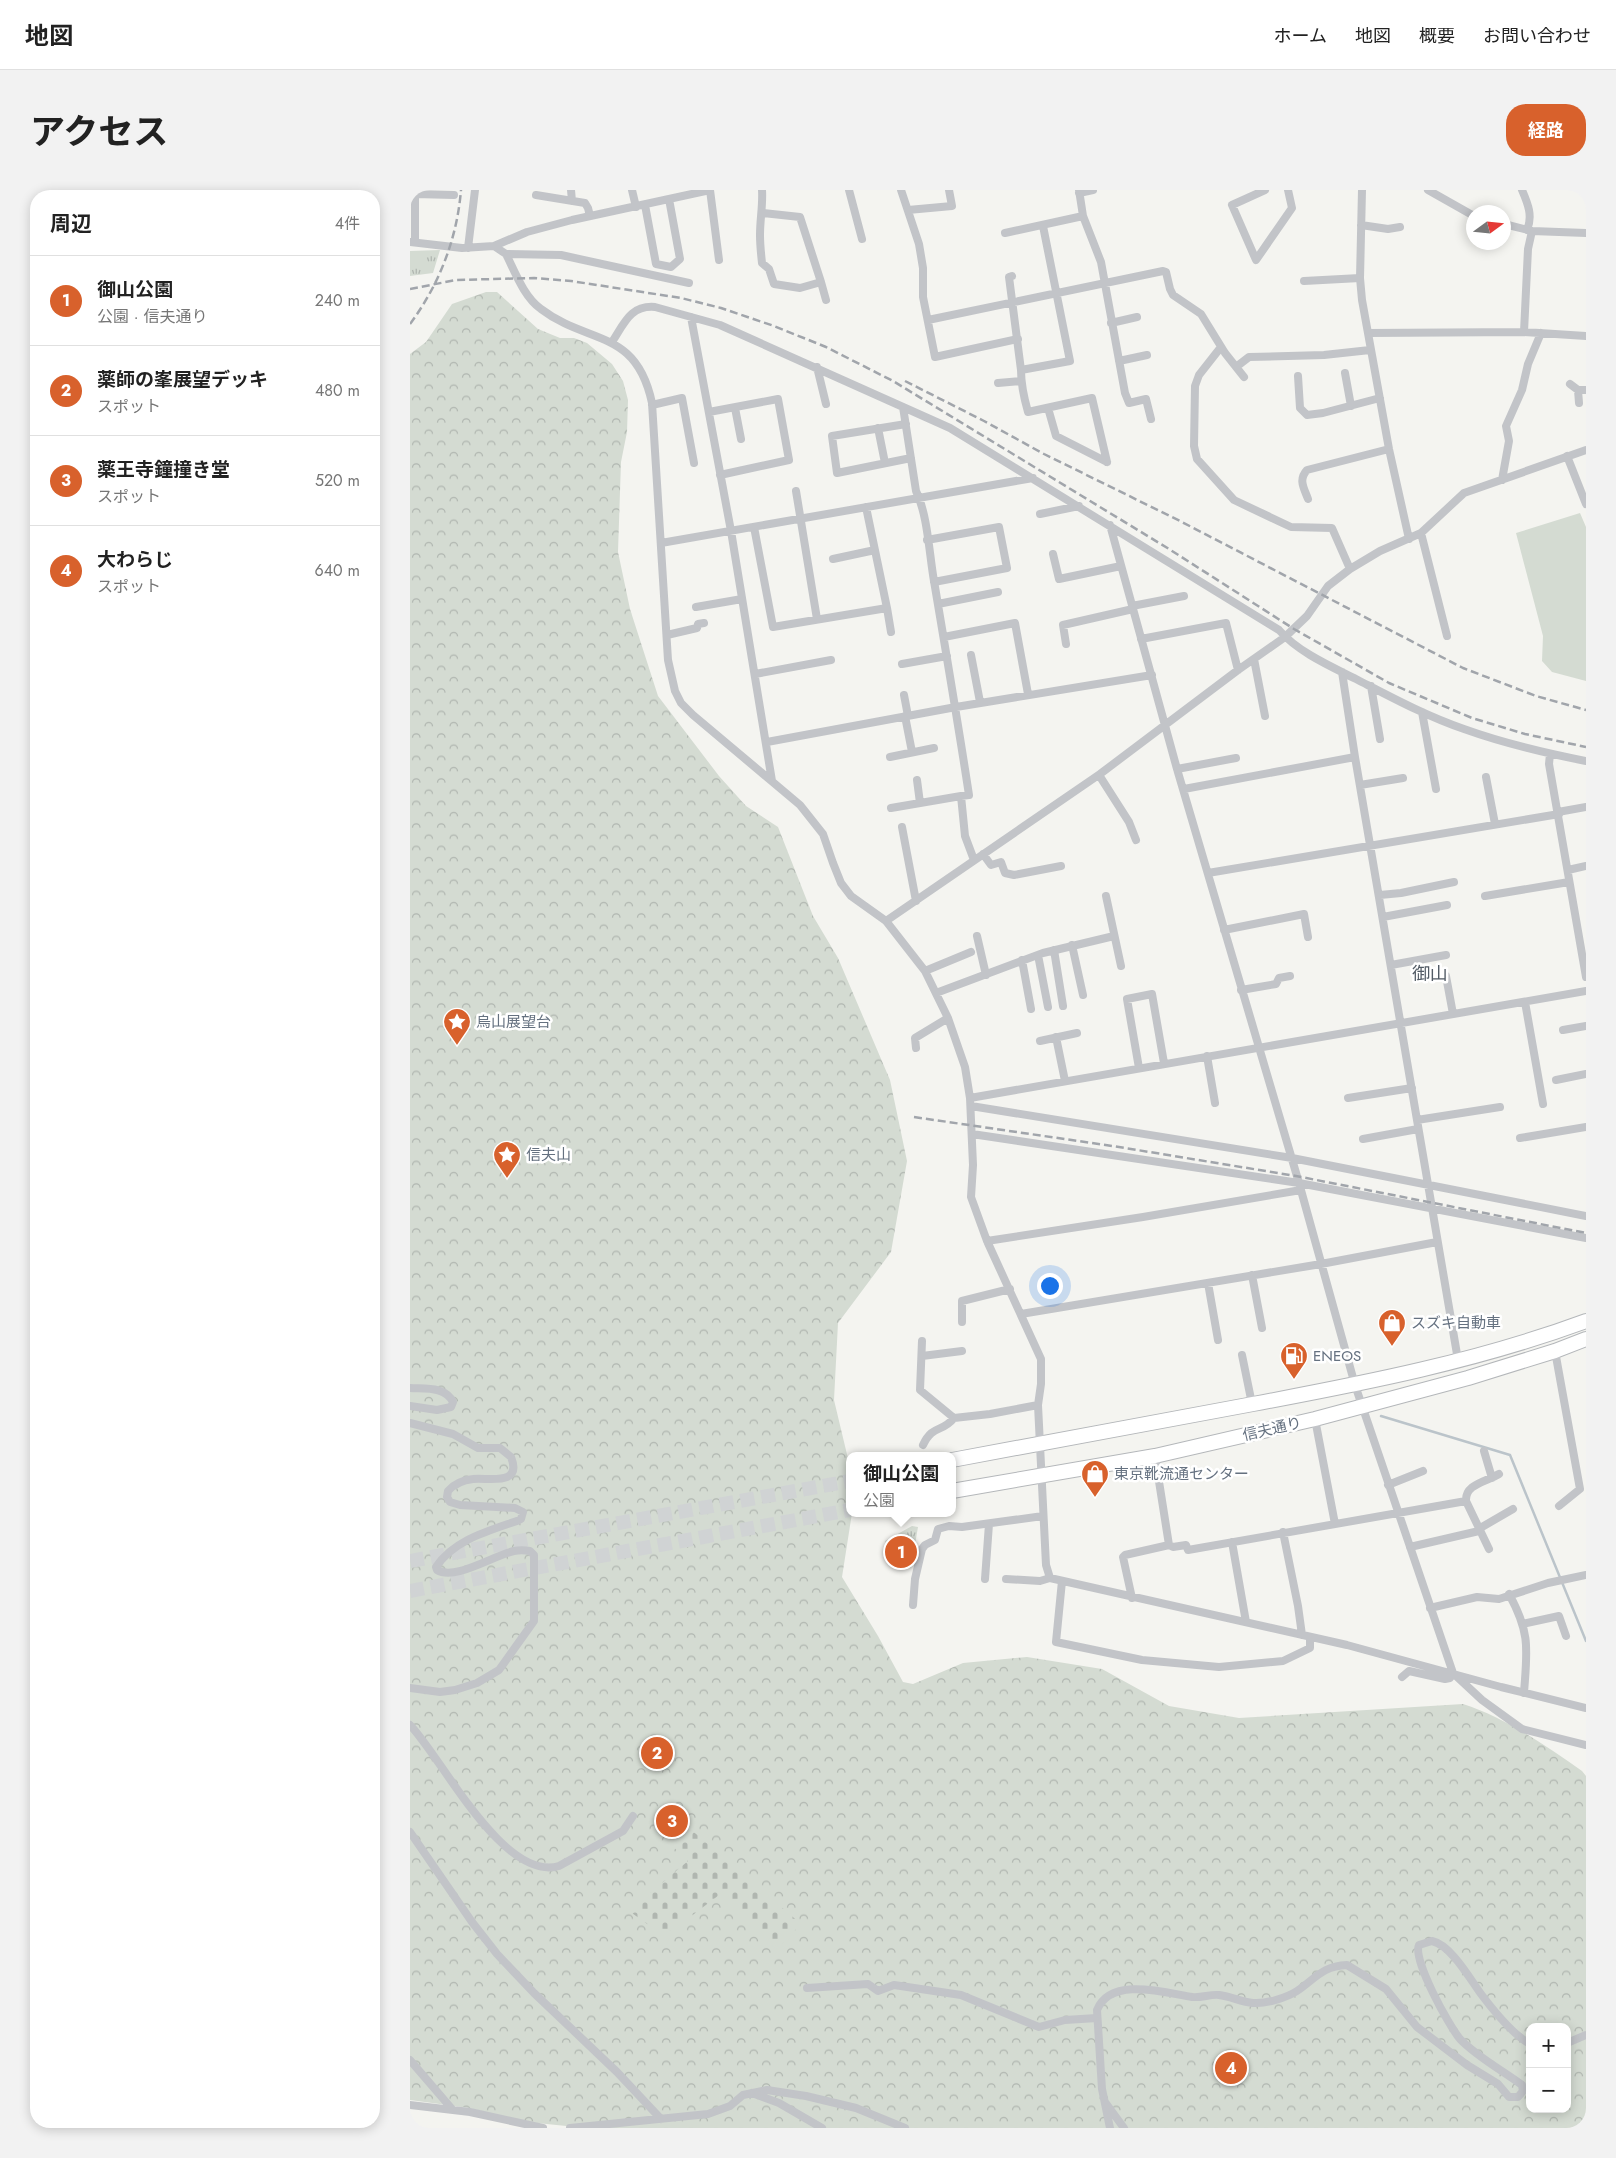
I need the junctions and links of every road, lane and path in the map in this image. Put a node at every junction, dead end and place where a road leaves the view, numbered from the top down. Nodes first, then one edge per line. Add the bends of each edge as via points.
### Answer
1 (474, 190) edge
2 (570, 190) edge
3 (632, 190) edge
4 (710, 190) edge
5 (762, 190) edge
6 (849, 190) edge
7 (901, 190) edge
8 (949, 190) edge
9 (1093, 190) edge
10 (1265, 190) edge
11 (1288, 190) edge
12 (1362, 190) edge
13 (1428, 190) edge
14 (1522, 190) edge
15 (415, 192) edge
16 (1079, 192) edge
17 (454, 195) dead end
18 (536, 195) dead end
19 (673, 196) edge
20 (572, 201) junction
21 (645, 204) junction
22 (636, 206) junction
23 (908, 210) junction
24 (1466, 211) edge
25 (763, 213) junction
26 (590, 216) junction
27 (1084, 216) junction
28 (1361, 225) junction
29 (1042, 226) junction
30 (1511, 226) edge
31 (1400, 227) dead end
32 (1530, 230) junction
33 (1005, 233) dead end
34 (1586, 233) edge
35 (862, 239) dead end
36 (412, 242) edge
37 (494, 246) junction
38 (468, 248) junction
39 (506, 254) junction
40 (719, 260) dead end
41 (1012, 276) dead end
42 (1360, 278) junction
43 (1304, 281) dead end
44 (821, 282) junction
45 (689, 283) dead end
46 (1104, 283) junction
47 (1056, 294) junction
48 (826, 300) dead end
49 (1014, 302) junction
50 (691, 317) junction
51 (1137, 317) dead end
52 (928, 320) junction
53 (1111, 323) junction
54 (1524, 332) junction
55 (1368, 333) junction
56 (1541, 333) junction
57 (1586, 336) edge
58 (1018, 339) junction
59 (612, 342) junction
60 (1221, 347) junction
61 (1370, 350) junction
62 (1147, 355) dead end
63 (1119, 362) junction
64 (818, 367) junction
65 (1236, 367) junction
66 (1021, 370) junction
67 (1345, 373) dead end
68 (1298, 376) dead end
69 (1244, 377) dead end
70 (1021, 380) junction
71 (998, 383) dead end
72 (1570, 384) dead end
73 (1582, 390) edge
74 (1380, 398) junction
75 (1579, 403) dead end
76 (826, 404) dead end
77 (652, 405) junction
78 (1351, 406) junction
79 (903, 407) junction
80 (735, 408) junction
81 (1048, 408) junction
82 (709, 412) junction
83 (1151, 419) dead end
84 (906, 424) junction
85 (878, 428) junction
86 (741, 439) dead end
87 (1389, 449) junction
88 (1586, 450) edge
89 (1567, 456) junction
90 (911, 458) junction
91 (694, 462) dead end
92 (885, 463) junction
93 (720, 475) junction
94 (1033, 478) junction
95 (1502, 480) junction
96 (796, 491) dead end
97 (920, 498) junction
98 (1308, 498) dead end
99 (1586, 504) edge
100 (1079, 506) junction
101 (866, 507) junction
102 (1040, 514) dead end
103 (800, 519) junction
104 (1110, 525) junction
105 (754, 527) junction
106 (731, 531) junction
107 (1421, 533) junction
108 (1409, 539) junction
109 (927, 540) junction
110 (661, 543) junction
111 (875, 550) junction
112 (1053, 554) dead end
113 (833, 559) dead end
114 (1121, 566) junction
115 (1350, 569) junction
116 (934, 582) junction
117 (998, 592) dead end
118 (1184, 596) dead end
119 (742, 598) junction
120 (938, 604) junction
121 (696, 607) dead end
122 (887, 608) junction
123 (1133, 608) junction
124 (817, 619) junction
125 (704, 623) dead end
126 (891, 632) dead end
127 (667, 635) junction
128 (1447, 636) dead end
129 (944, 637) junction
130 (1285, 637) junction
131 (1141, 639) junction
132 (1066, 644) dead end
133 (971, 655) dead end
134 (947, 656) junction
135 (1254, 659) junction
136 (831, 660) dead end
137 (902, 664) dead end
138 (1238, 670) junction
139 (1342, 672) junction
140 (755, 674) junction
141 (1152, 675) junction
142 (1371, 686) junction
143 (1028, 694) junction
144 (904, 695) dead end
145 (980, 702) junction
146 (956, 706) junction
147 (1422, 712) junction
148 (907, 716) junction
149 (1265, 716) dead end
150 (1165, 725) junction
151 (1380, 738) dead end
152 (766, 742) junction
153 (934, 748) dead end
154 (912, 752) junction
155 (1550, 754) junction
156 (890, 757) dead end
157 (1236, 758) dead end
158 (1355, 758) junction
159 (1586, 761) edge
160 (1177, 769) junction
161 (1098, 775) junction
162 (1486, 777) dead end
163 (1403, 778) dead end
164 (917, 780) dead end
165 (772, 781) junction
166 (1360, 785) junction
167 (1184, 789) junction
168 (1436, 789) dead end
169 (961, 796) junction
170 (920, 803) junction
171 (1586, 807) edge
172 (891, 808) dead end
173 (1558, 813) junction
174 (1495, 824) junction
175 (902, 827) dead end
176 (1136, 840) dead end
177 (1371, 846) junction
178 (983, 854) junction
179 (974, 860) junction
180 (1060, 866) dead end
181 (1586, 866) edge
182 (1568, 870) junction
183 (1208, 873) junction
184 (1454, 882) dead end
185 (1569, 882) junction
186 (1380, 895) junction
187 (1106, 896) dead end
188 (1485, 896) dead end
189 (916, 901) junction
190 (1447, 905) dead end
191 (1383, 917) junction
192 (886, 921) junction
193 (1582, 927) edge
194 (1224, 930) junction
195 (977, 936) dead end
196 (1114, 936) junction
197 (1308, 937) dead end
198 (1072, 945) junction
199 (1054, 950) junction
200 (972, 952) dead end
201 (1038, 955) junction
202 (1446, 955) dead end
203 (1022, 960) junction
204 (1391, 965) junction
205 (1121, 966) dead end
206 (925, 971) junction
207 (986, 975) junction
208 (1290, 976) dead end
209 (1446, 976) dead end
210 (1586, 978) edge
211 (1242, 990) junction
212 (1586, 991) edge
213 (936, 993) junction
214 (1083, 995) dead end
215 (1525, 1002) junction
216 (1063, 1006) dead end
217 (1048, 1007) dead end
218 (1031, 1009) dead end
219 (1453, 1014) junction
220 (948, 1018) junction
221 (1401, 1023) junction
222 (1586, 1026) edge
223 (1563, 1030) dead end
224 (1077, 1033) dead end
225 (1056, 1038) junction
226 (1040, 1041) dead end
227 (1258, 1047) junction
228 (916, 1048) dead end
229 (1206, 1056) junction
230 (1164, 1063) junction
231 (1139, 1068) junction
232 (1586, 1074) edge
233 (1556, 1080) dead end
234 (1065, 1081) junction
235 (1412, 1088) junction
236 (1348, 1098) dead end
237 (970, 1102) junction
238 (1215, 1103) dead end
239 (1543, 1104) dead end
240 (1500, 1107) dead end
241 (1417, 1120) junction
242 (1586, 1127) edge
243 (1418, 1129) junction
244 (972, 1134) junction
245 (1520, 1138) dead end
246 (1363, 1139) dead end
247 (1292, 1158) junction
248 (1428, 1185) junction
249 (1300, 1187) junction
250 (1431, 1207) junction
251 (1586, 1216) edge
252 (1586, 1238) edge
253 (987, 1241) junction
254 (1437, 1242) junction
255 (1321, 1264) junction
256 (1252, 1276) junction
257 (1208, 1283) junction
258 (1010, 1289) junction
259 (1021, 1314) junction
260 (1586, 1321) edge
261 (962, 1322) dead end
262 (1262, 1328) dead end
263 (1586, 1339) edge
264 (1218, 1340) dead end
265 (922, 1341) dead end
266 (962, 1352) dead end
267 (1555, 1352) junction
268 (1242, 1355) dead end
269 (922, 1356) junction
270 (1458, 1360) junction
271 (1355, 1386) junction
272 (410, 1388) edge
273 (1252, 1404) junction
274 (1038, 1405) junction
275 (410, 1406) edge
276 (1363, 1406) junction
277 (954, 1418) junction
278 (1314, 1419) junction
279 (410, 1423) edge
280 (1041, 1444) junction
281 (923, 1445) dead end
282 (1484, 1451) dead end
283 (1156, 1456) junction
284 (956, 1459) edge
285 (1423, 1471) dead end
286 (1042, 1475) junction
287 (1388, 1485) junction
288 (956, 1490) edge
289 (1584, 1490) edge
290 (1466, 1501) junction
291 (1559, 1506) dead end
292 (1513, 1509) dead end
293 (1397, 1514) junction
294 (1044, 1516) junction
295 (990, 1524) junction
296 (1335, 1524) junction
297 (1480, 1529) junction
298 (1283, 1532) junction
299 (1232, 1542) junction
300 (1169, 1545) junction
301 (1410, 1547) junction
302 (1489, 1549) dead end
303 (1586, 1575) edge
304 (1050, 1578) junction
305 (985, 1579) dead end
306 (1006, 1579) dead end
307 (1062, 1581) junction
308 (1509, 1594) junction
309 (1132, 1598) junction
310 (912, 1605) dead end
311 (1430, 1608) junction
312 (1246, 1622) junction
313 (1522, 1624) junction
314 (1306, 1636) junction
315 (1566, 1636) dead end
316 (1453, 1673) junction
317 (1402, 1677) dead end
318 (410, 1688) edge
319 (1524, 1693) junction
320 (1586, 1708) edge
321 (410, 1725) edge
322 (1586, 1745) edge
323 (632, 1816) dead end
324 (410, 1832) edge
325 (807, 1988) dead end
326 (1097, 2018) junction
327 (1586, 2035) edge
328 (1526, 2041) edge
329 (1571, 2041) edge
330 (410, 2060) edge
331 (752, 2093) junction
332 (1104, 2101) junction
333 (410, 2105) edge
334 (452, 2109) junction
335 (661, 2119) junction
336 (543, 2128) edge
337 (570, 2128) edge
338 (822, 2128) edge
339 (905, 2128) edge
340 (1110, 2128) edge
341 (1124, 2128) edge

1 - 38 street
2 - 20 street
3 - 22 street
4 - 19 street
4 - 40 street
5 - 25 street
6 - 35 street
7 - 23 street
8 - 23 street via 952,206
9 - 16 street
10 - 11 street via 1232,205 1256,260 1292,208
12 - 28 street
13 - 24 street
14 - 32 street via 1530,212
15 - 17 street
15 - 36 street
16 - 27 street
18 - 20 street
19 - 21 street
19 - 21 street via 680,259 671,267 656,264
20 - 26 street via 584,203
21 - 22 street
22 - 26 street
23 - 52 street via 923,268 923,297
25 - 44 street via 800,217
25 - 44 street via 760,233 762,263 769,268 774,284 800,288
26 - 37 street via 527,232
27 - 29 street
27 - 46 street via 1098,253
28 - 31 street
28 - 42 street
29 - 33 street
29 - 47 street
30 - 32 street
32 - 34 street
32 - 54 street
36 - 38 street
37 - 38 street
37 - 39 street
39 - 45 street via 562,255
39 - 59 street via 525,291 539,308
41 - 49 street via 1009,277
42 - 43 street
42 - 55 street
44 - 48 street
46 - 47 street
46 - 53 street
46 - 60 street via 1163,270 1173,295 1201,314
47 - 49 street
47 - 66 street via 1070,361
49 - 52 street
49 - 58 street
50 - 59 street via 644,306 636,309
50 - 64 street via 720,325
50 - 82 street
51 - 53 street
52 - 58 street via 936,357
53 - 63 street
54 - 55 street
54 - 56 street
55 - 61 street
56 - 57 street
56 - 95 street via 1506,426 1510,441
58 - 66 street
59 - 77 street via 634,361 643,374
60 - 65 street
60 - 115 street via 1199,375 1195,386 1194,446 1197,459 1234,500 1291,526 1332,528
61 - 65 street via 1249,357
61 - 74 street
62 - 63 street
63 - 83 street via 1129,403 1146,399
64 - 76 street
64 - 79 street
65 - 69 street
66 - 70 street
67 - 78 street
68 - 78 street via 1300,408 1307,414
70 - 71 street
70 - 81 street via 1028,412
72 - 73 street
73 - 75 street
74 - 78 street
74 - 87 street
77 - 91 street via 682,398
77 - 110 street
79 - 84 street
79 - 94 street via 950,428
80 - 82 street
80 - 86 street
80 - 93 street via 778,399 789,460
81 - 81 street via 1092,398 1107,462 1056,436
82 - 93 street
84 - 85 street
84 - 90 street
85 - 92 street
85 - 92 street via 832,436 838,473
87 - 98 street via 1307,470 1302,484
87 - 108 street
88 - 89 street
89 - 95 street
89 - 99 street
90 - 92 street
90 - 97 street
93 - 106 street
94 - 97 street
94 - 100 street
95 - 107 street via 1464,493
96 - 103 street
97 - 101 street
97 - 109 street
100 - 102 street
100 - 104 street
101 - 103 street
101 - 111 street
103 - 105 street
103 - 124 street
104 - 114 street
104 - 130 street
105 - 106 street
105 - 124 street via 773,627
106 - 110 street
106 - 119 street
107 - 108 street
107 - 128 street
108 - 115 street
109 - 116 street
109 - 116 street via 999,526 1007,568
110 - 127 street
111 - 113 street
111 - 122 street
112 - 114 street via 1059,579
114 - 123 street
115 - 130 street via 1328,586 1308,616
116 - 120 street
117 - 120 street
118 - 123 street
119 - 121 street
119 - 140 street
120 - 129 street
122 - 124 street
122 - 126 street
123 - 131 street
123 - 132 street via 1063,625
125 - 127 street via 698,624 697,628
127 - 165 street via 670,676 681,703
129 - 134 street
129 - 143 street via 1015,624
130 - 135 street
130 - 139 street
131 - 138 street via 1226,623
131 - 141 street
133 - 145 street
134 - 137 street
134 - 146 street
135 - 138 street
135 - 149 street
136 - 140 street
138 - 150 street
139 - 142 street
139 - 158 street
140 - 152 street
141 - 143 street
141 - 150 street
142 - 147 street
142 - 151 street
143 - 145 street
144 - 148 street
145 - 146 street
146 - 148 street
146 - 169 street via 969,795
147 - 155 street via 1464,729
147 - 168 street
148 - 152 street
148 - 154 street
150 - 160 street
150 - 161 street
152 - 165 street
153 - 154 street
154 - 156 street
155 - 159 street
155 - 173 street
157 - 160 street
158 - 166 street
158 - 167 street
160 - 167 street
161 - 176 street via 1129,822
161 - 178 street
162 - 174 street
163 - 166 street
164 - 170 street
165 - 192 street via 800,805 823,834 841,883 851,896
166 - 177 street
167 - 183 street
169 - 170 street
169 - 179 street via 965,836
170 - 172 street
171 - 173 street
173 - 174 street
173 - 182 street
174 - 177 street
175 - 189 street
177 - 183 street
177 - 186 street
178 - 179 street
178 - 180 street via 991,865 1001,862 1005,873 1014,875
179 - 189 street
181 - 182 street
182 - 185 street
183 - 194 street
184 - 186 street
185 - 188 street
185 - 193 street
186 - 191 street
187 - 196 street
189 - 192 street
190 - 191 street
191 - 204 street
192 - 206 street
193 - 210 street
194 - 197 street via 1304,914
194 - 211 street
195 - 207 street
196 - 198 street
196 - 205 street
198 - 199 street
198 - 214 street
199 - 201 street
199 - 216 street
200 - 206 street
201 - 203 street
201 - 217 street
202 - 204 street
203 - 207 street
203 - 218 street
204 - 221 street
206 - 213 street
207 - 213 street
208 - 211 street via 1279,978 1276,984
209 - 219 street
211 - 227 street
212 - 215 street
213 - 220 street
215 - 219 street
215 - 239 street
219 - 221 street
220 - 228 street via 915,1038
220 - 237 street via 965,1067
221 - 227 street
221 - 235 street
222 - 223 street
224 - 225 street
225 - 226 street
225 - 234 street
227 - 229 street
227 - 247 street
229 - 230 street
229 - 238 street
230 - 231 street
230 - 231 street via 1152,994 1127,999
231 - 234 street
232 - 233 street
234 - 237 street
235 - 236 street
235 - 241 street
237 - 244 street
237 - 247 street
240 - 241 street
241 - 243 street
242 - 245 street
243 - 246 street
243 - 248 street
244 - 249 street
244 - 253 street via 971,1197
247 - 248 street
247 - 249 street
248 - 250 street
248 - 251 street
249 - 250 street
249 - 253 street via 1143,1217
249 - 255 street
250 - 252 street
250 - 254 street
253 - 258 street
254 - 255 street
254 - 270 street
255 - 256 street
255 - 271 street
256 - 257 street
256 - 262 street
257 - 259 street
257 - 264 street
258 - 259 street
258 - 261 street via 962,1301
259 - 274 street via 1041,1359
260 - 270 highway, 信夫通り
263 - 267 highway, 信夫通り
265 - 269 street
266 - 269 street
267 - 276 highway, 信夫通り
267 - 289 street
268 - 273 street
269 - 277 street via 920,1390
270 - 271 highway, 信夫通り
271 - 273 highway, 信夫通り
271 - 276 street
272 - 275 street via 442,1392 453,1402 452,1407 444,1410
273 - 280 highway, 信夫通り
274 - 277 street
274 - 280 street
276 - 278 highway, 信夫通り
276 - 287 street
277 - 281 street via 928,1434
278 - 283 highway, 信夫通り
278 - 296 street
279 - 318 street via 453,1434 478,1448 500,1448 511,1457 513,1467 507,1478 475,1478 459,1483 448,1491 447,1497 460,1506 515,1508 523,1512 521,1519 458,1546 436,1567 442,1573 452,1572 512,1551 530,1551 534,1555 534,1621 499,1670 477,1683 440,1692
280 - 284 highway, 信夫通り
280 - 286 street
282 - 290 street via 1496,1476 1469,1489
283 - 286 highway, 信夫通り
283 - 300 street
285 - 287 street
286 - 288 highway, 信夫通り
286 - 294 street
287 - 293 street
289 - 291 street
290 - 293 street
290 - 297 street
292 - 297 street
293 - 296 street
293 - 301 street
294 - 295 street
294 - 304 street via 1046,1565
295 - 305 street
295 - 310 street via 938,1529 935,1540 922,1549
296 - 298 street
297 - 301 street via 1479,1532
297 - 302 street
298 - 299 street
298 - 314 street
299 - 300 street via 1188,1550 1186,1545
299 - 312 street
300 - 309 street via 1125,1554 1123,1558
301 - 311 street
303 - 308 street
304 - 306 street via 1040,1581
304 - 307 street
307 - 309 street
307 - 314 street via 1056,1642 1142,1660 1219,1667 1283,1661 1310,1648
308 - 311 street via 1499,1599 1476,1597
308 - 313 street
309 - 312 street
311 - 316 street
312 - 314 street
313 - 315 street via 1559,1616
313 - 319 street via 1527,1646
314 - 316 street
316 - 317 street via 1445,1679 1409,1671
316 - 319 street
316 - 322 street via 1482,1700 1522,1729
319 - 320 street
321 - 323 street via 479,1819 499,1840 531,1863 552,1868 559,1866 623,1831
324 - 335 street via 497,1954
325 - 326 street via 857,1983 868,1984 878,1991 894,1985 927,1989 961,1995 1040,2027 1065,2020
326 - 328 street via 1101,2003 1125,1990 1147,1989 1198,1998 1219,1995 1246,2002 1264,2002 1297,1991 1328,1968 1347,1965 1386,1989 1417,2027 1452,2055 1498,2084 1509,2096 1518,2097 1523,2091 1522,2085 1465,2044 1451,2028 1418,1952 1419,1945 1432,1941 1444,1947 1461,1965 1482,1996
326 - 332 street
327 - 329 street
330 - 334 street
331 - 335 street via 708,2114
331 - 338 street via 779,2103
331 - 339 street via 767,2090 823,2100 856,2108
332 - 340 street
332 - 341 street
333 - 334 street
334 - 336 street
335 - 337 street

